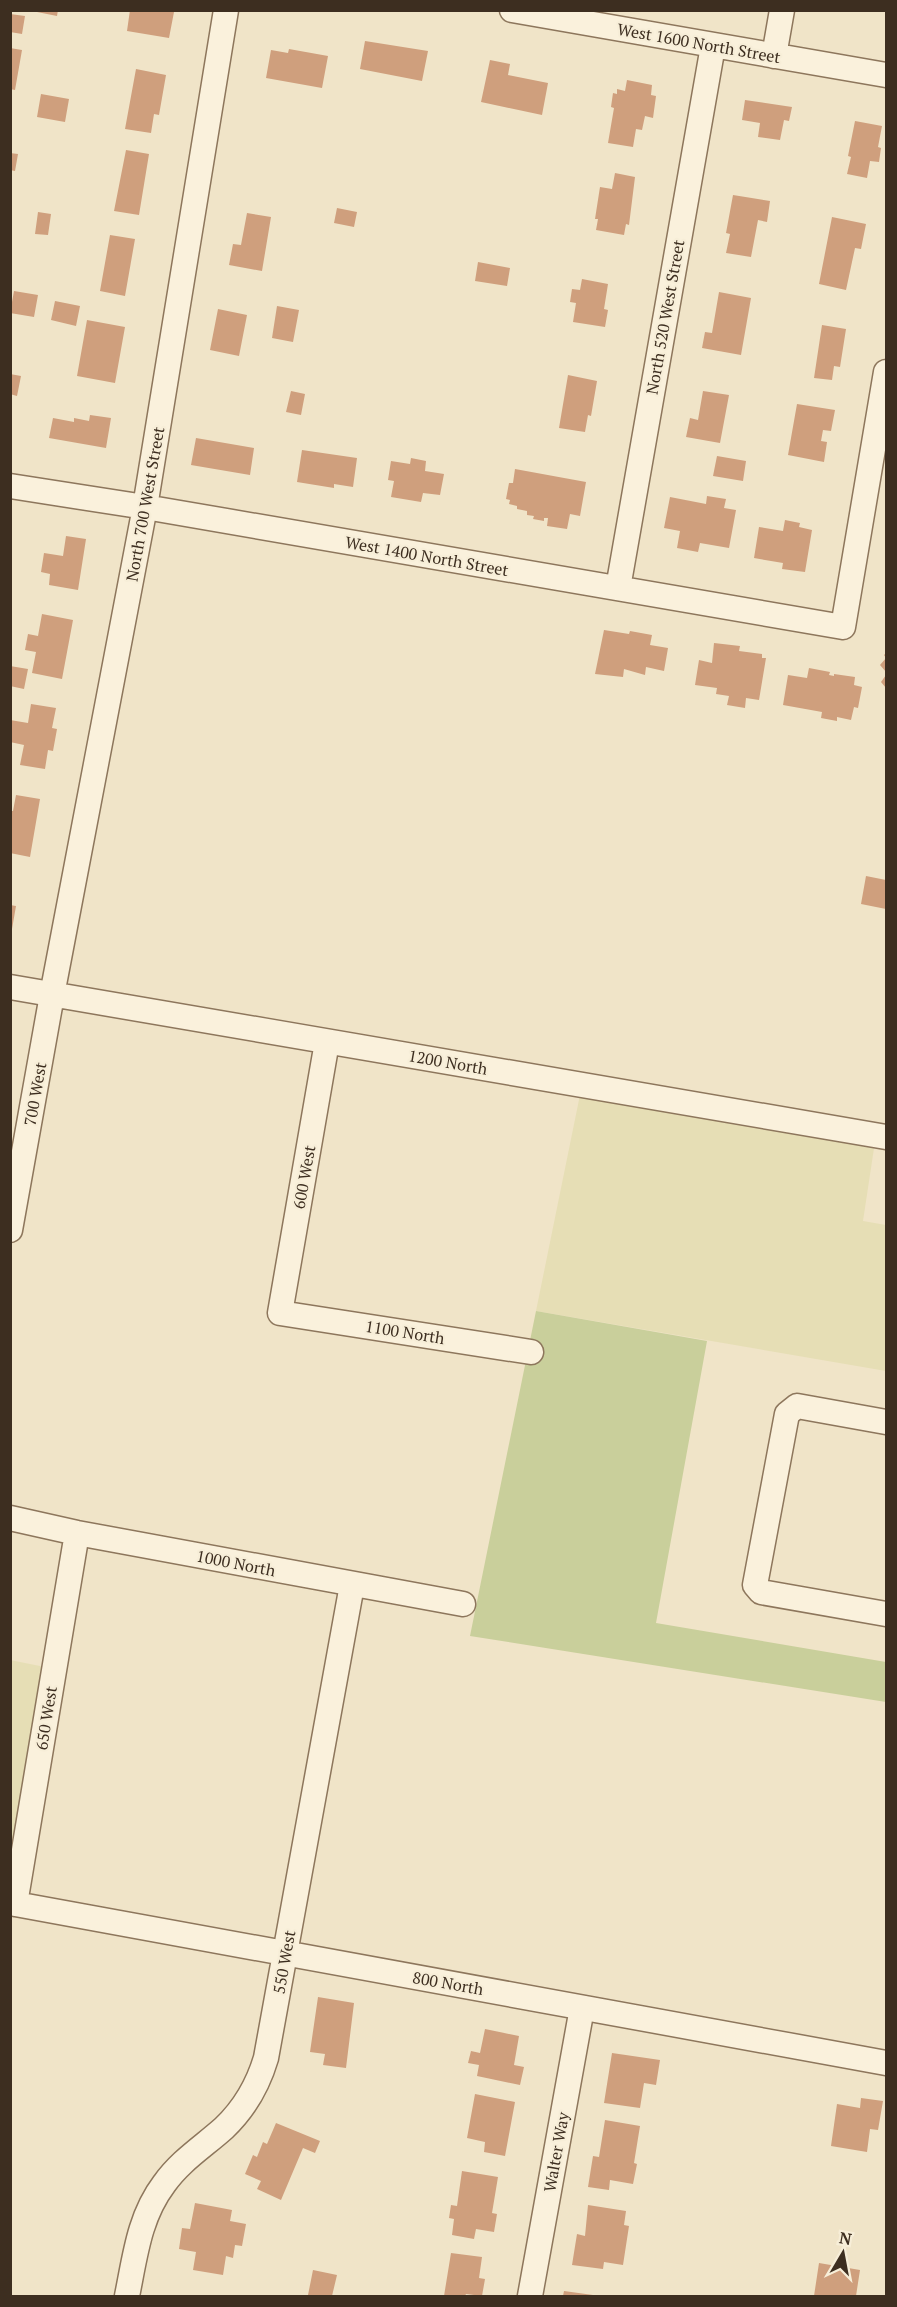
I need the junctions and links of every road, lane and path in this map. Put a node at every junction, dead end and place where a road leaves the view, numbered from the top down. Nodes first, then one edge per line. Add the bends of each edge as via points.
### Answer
1 (226, 10) edge
2 (512, 10) edge
3 (782, 10) edge
4 (713, 46) junction
5 (774, 56) junction
6 (886, 75) edge
7 (886, 372) edge
8 (10, 486) edge
9 (145, 507) junction
10 (618, 588) junction
11 (10, 987) edge
12 (52, 994) junction
13 (327, 1042) junction
14 (886, 1137) edge
15 (10, 1230) edge
16 (280, 1312) joint
17 (531, 1352) dead end
18 (886, 1422) edge
19 (10, 1518) edge
20 (77, 1533) junction
21 (352, 1585) junction
22 (463, 1604) dead end
23 (886, 1614) edge
24 (13, 1903) edge
25 (286, 1953) junction
26 (582, 2008) junction
27 (886, 2063) edge
28 (127, 2296) edge
29 (530, 2296) edge

1 - 9 street, North 700 West Street
2 - 4 street, West 1600 North Street
3 - 5 street
4 - 5 street, West 1600 North Street
4 - 10 street, North 520 West Street
5 - 6 street, West 1600 North Street
7 - 10 street, West 1400 North Street via 843,627
8 - 9 street, West 1400 North Street
9 - 10 street, West 1400 North Street
9 - 12 street, North 700 West Street
11 - 12 street, 1200 North
12 - 13 street, 1200 North
12 - 15 street, 700 West
13 - 14 street, 1200 North
13 - 16 street, 600 West
16 - 17 street, 1100 North
18 - 23 street via 797,1406 787,1414 755,1585 761,1592
19 - 20 street, 1000 North
20 - 21 street, 1000 North
20 - 24 street, 650 West
21 - 22 street, 1000 North
21 - 25 street, 550 West
24 - 25 street, 800 North
25 - 26 street, 800 North
25 - 28 street, 550 West via 261,2074 235,2116 172,2173 154,2198 140,2230
26 - 27 street, 800 North
26 - 29 street, Walter Way

